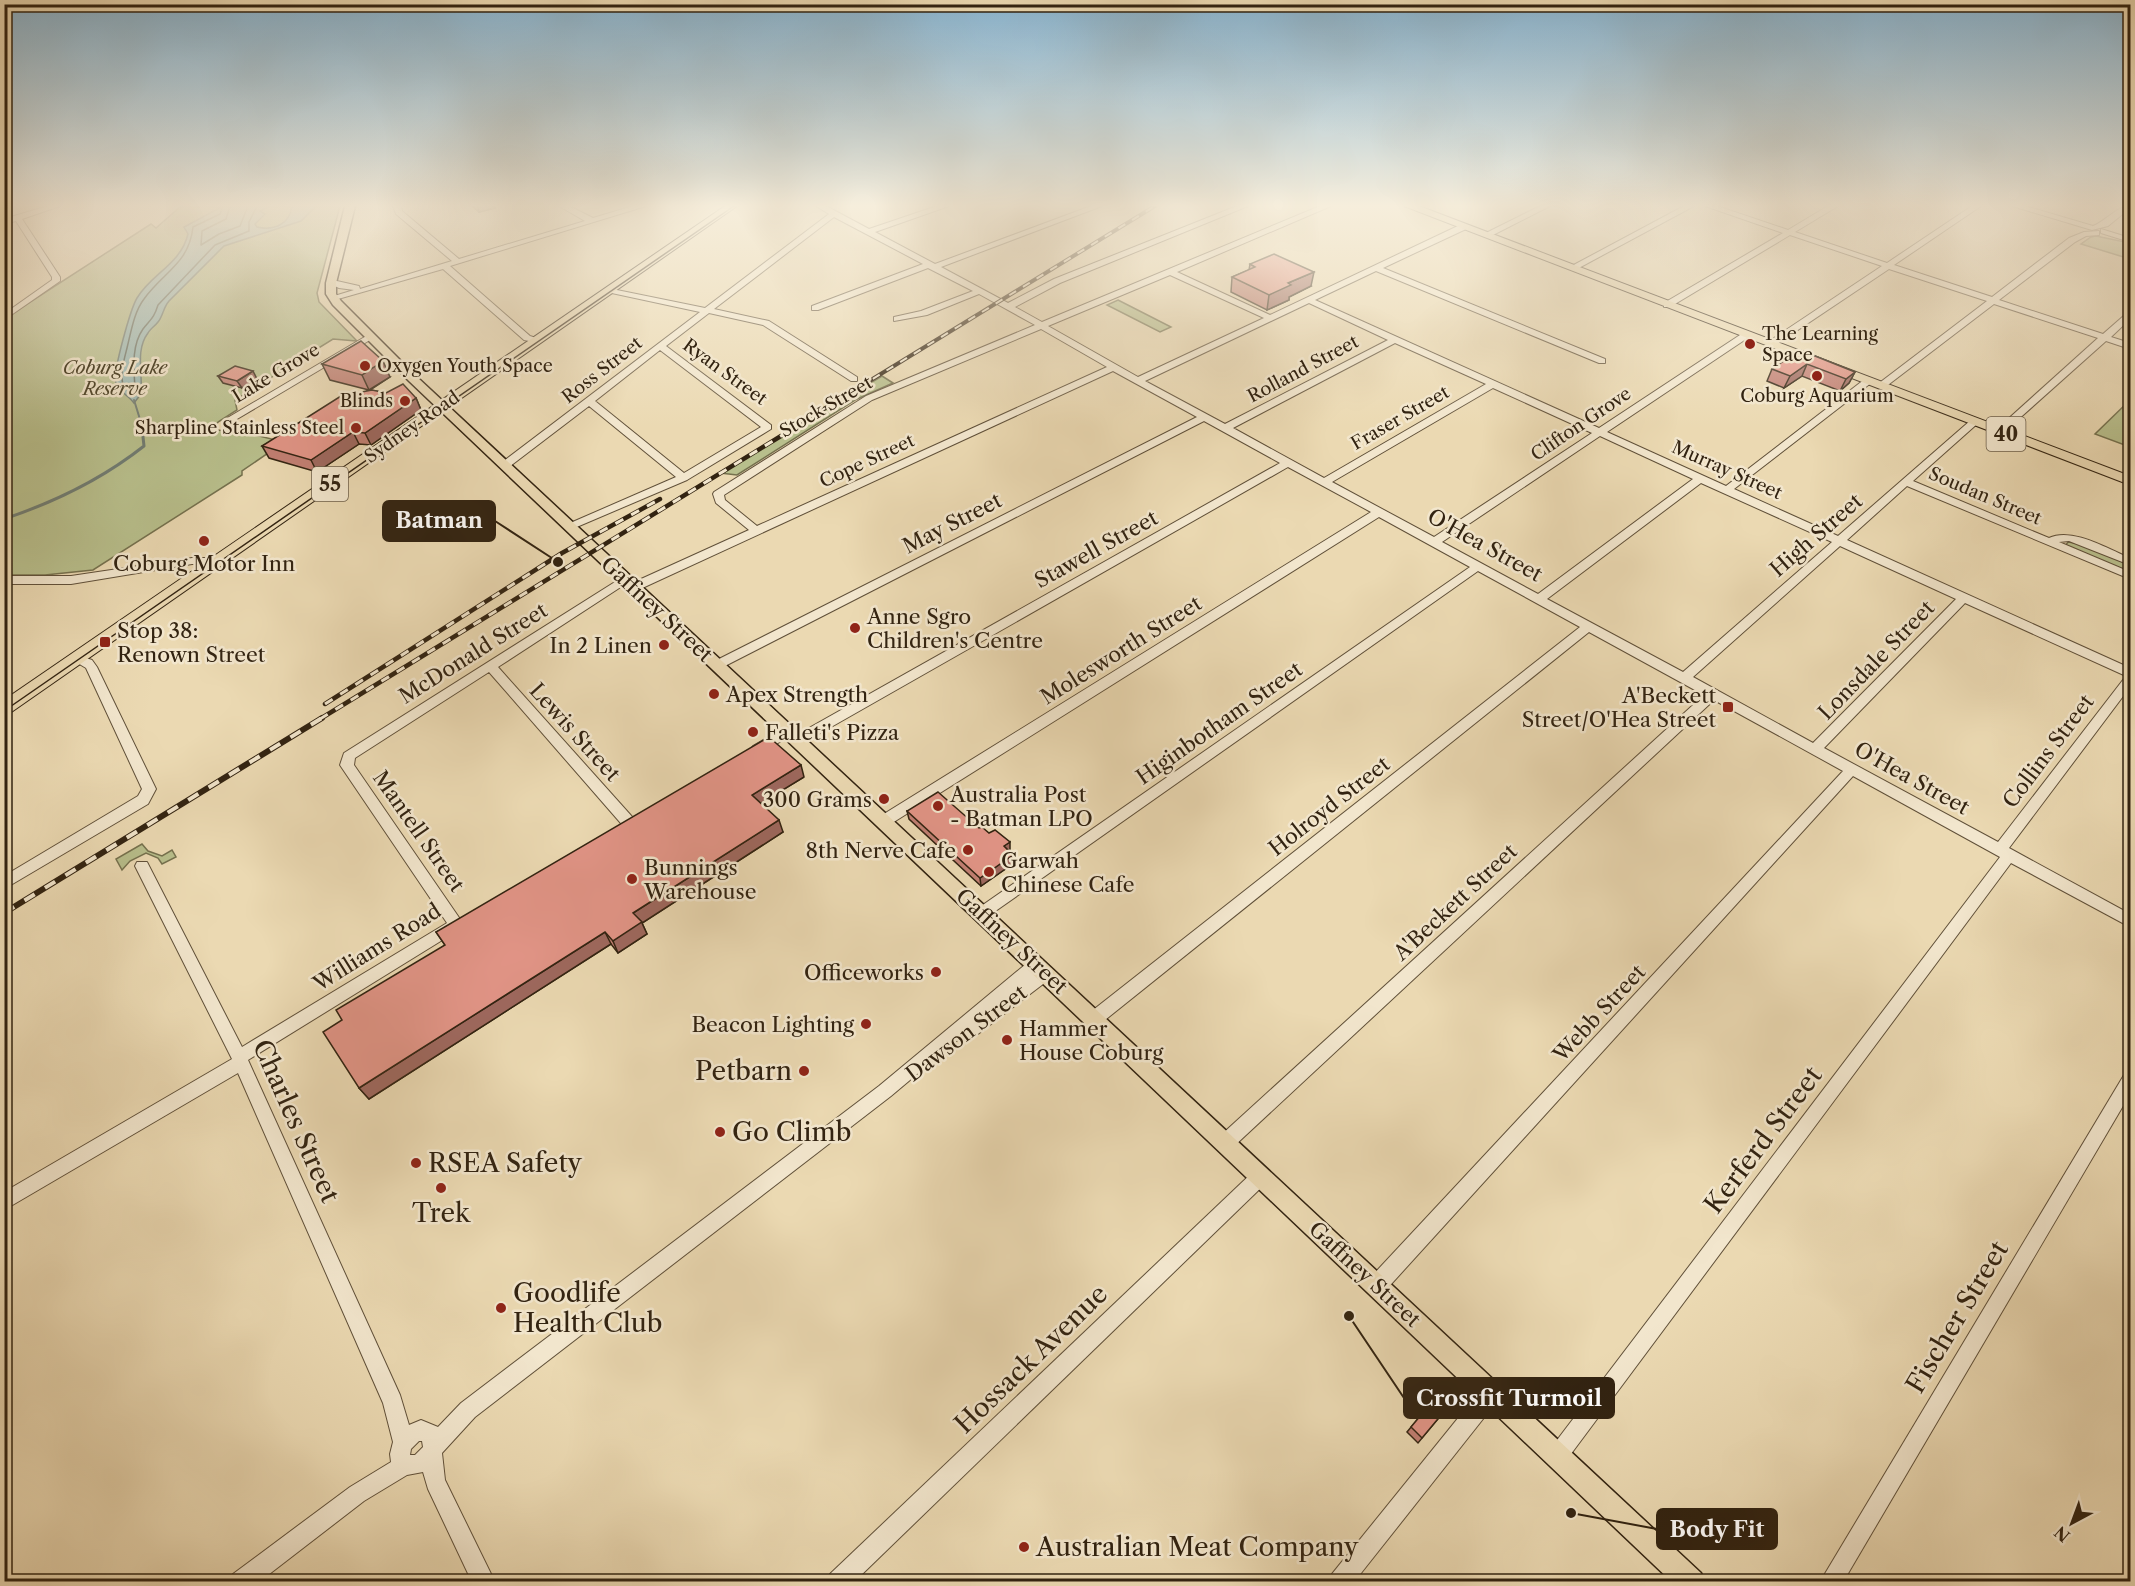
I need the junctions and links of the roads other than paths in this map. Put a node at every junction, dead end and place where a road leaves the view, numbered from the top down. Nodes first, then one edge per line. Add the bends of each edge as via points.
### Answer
1 (56, 280) edge
2 (393, 280) edge
3 (461, 280) edge
4 (625, 280) edge
5 (745, 280) edge
6 (893, 280) edge
7 (955, 280) edge
8 (1059, 280) edge
9 (1153, 280) edge
10 (1189, 280) edge
11 (1350, 280) edge
12 (1404, 280) edge
13 (1604, 280) edge
14 (1708, 280) edge
15 (1867, 280) edge
16 (1931, 280) edge
17 (2019, 280) edge
18 (331, 281) joint
19 (380, 284) junction
20 (356, 288) junction
21 (610, 290) junction
22 (978, 292) junction
23 (332, 296) junction
24 (1308, 300) junction
25 (1993, 300) junction
26 (1667, 304) junction
27 (1008, 307) junction
28 (815, 308) dead end
29 (706, 311) junction
30 (2130, 315) edge
31 (4, 318) edge
32 (1270, 318) junction
33 (897, 319) dead end
34 (1041, 326) junction
35 (1746, 334) junction
36 (370, 337) junction
37 (2106, 338) junction
38 (1396, 339) junction
39 (536, 341) junction
40 (1771, 344) junction
41 (660, 346) junction
42 (2130, 346) edge
43 (1602, 361) dead end
44 (1113, 367) junction
45 (854, 379) dead end
46 (1138, 381) junction
47 (1493, 384) junction
48 (1875, 384) junction
49 (589, 401) junction
50 (442, 406) junction
51 (1205, 417) junction
52 (229, 420) dead end
53 (1974, 422) junction
54 (1226, 428) junction
55 (2000, 431) junction
56 (1600, 432) junction
57 (1289, 462) junction
58 (505, 465) junction
59 (683, 478) junction
60 (1701, 478) junction
61 (2130, 481) edge
62 (1324, 482) junction
63 (1906, 482) junction
64 (1727, 490) junction
65 (1379, 512) junction
66 (572, 526) junction
67 (756, 531) junction
68 (1839, 541) junction
69 (1434, 542) junction
70 (2050, 542) junction
71 (218, 561) junction
72 (2130, 562) edge
73 (182, 563) junction
74 (1478, 566) junction
75 (200, 574) junction
76 (2130, 576) edge
77 (4, 580) edge
78 (630, 583) junction
79 (1964, 597) junction
80 (1539, 599) junction
81 (1589, 626) junction
82 (77, 659) junction
83 (717, 665) junction
84 (490, 666) junction
85 (2130, 673) edge
86 (1684, 678) junction
87 (2130, 679) edge
88 (1713, 694) junction
89 (4, 709) edge
90 (793, 736) junction
91 (1815, 749) junction
92 (743, 757) edge
93 (348, 765) joint
94 (1852, 769) junction
95 (884, 821) junction
96 (630, 824) edge
97 (2004, 853) junction
98 (142, 866) dead end
99 (4, 883) edge
100 (982, 913) junction
101 (472, 918) edge
102 (2130, 921) edge
103 (455, 923) junction
104 (1041, 968) junction
105 (1094, 1019) junction
106 (240, 1059) junction
107 (2130, 1080) edge
108 (1226, 1142) junction
109 (1261, 1176) junction
110 (4, 1202) edge
111 (1377, 1285) junction
112 (1491, 1393) junction
113 (417, 1448) junction
114 (1558, 1455) junction
115 (241, 1581) edge
116 (484, 1581) edge
117 (838, 1581) edge
118 (1340, 1581) edge
119 (1692, 1581) edge
120 (1831, 1581) edge

1 - 31 street
2 - 19 street
3 - 39 street via 527,339
4 - 21 highway, Sydney Road / 55
5 - 29 street, Ross Street
6 - 28 street
7 - 22 street, O'Hea Street
8 - 27 street
9 - 34 street
10 - 32 street
11 - 24 street
12 - 43 street
13 - 26 highway, 40
14 - 26 street
15 - 40 street
16 - 25 street
17 - 25 street
18 - 20 street
18 - 23 main road
19 - 20 street
19 - 23 street
20 - 23 street
21 - 29 street
21 - 39 highway, Sydney Road / 55
22 - 27 street, O'Hea Street
22 - 33 street
23 - 36 main road, Gaffney Street
24 - 32 street
24 - 38 street, Murray Street
25 - 37 street
25 - 48 street
26 - 35 highway, 40
27 - 34 street, O'Hea Street
29 - 41 street, Ross Street
29 - 45 street via 770,325
30 - 37 street
32 - 46 street
34 - 44 street, O'Hea Street
34 - 67 street, Stock Street via 859,403 718,494 720,501
35 - 40 highway, 40
35 - 56 street, Clifton Grove
36 - 50 main road, Gaffney Street
36 - 52 street, Lake Grove
37 - 42 street
37 - 55 street
38 - 47 street, Murray Street
38 - 54 street, Rolland Street
39 - 50 highway, Sydney Road / 55
40 - 48 highway, 40
41 - 49 street, Ross Street
41 - 59 street, Ryan Street via 768,427
44 - 46 street, O'Hea Street
44 - 67 street, Cope Street
46 - 51 street, O'Hea Street
47 - 56 street, Murray Street
47 - 62 street, Fraser Street
48 - 53 highway, 40
48 - 64 street
49 - 58 street, Ross Street
49 - 59 street
50 - 58 main road, Gaffney Street
50 - 71 highway, Sydney Road / 55
51 - 54 street, O'Hea Street
51 - 83 street, May Street
53 - 55 highway, 40
53 - 63 street, High Street
54 - 57 street, O'Hea Street
55 - 61 highway, 40
56 - 60 street, Murray Street
56 - 69 street, Clifton Grove
57 - 62 street, O'Hea Street
57 - 90 street, Stawell Street
58 - 66 main road, Gaffney Street
59 - 66 street
60 - 64 street, Murray Street
60 - 80 street
62 - 65 street, O'Hea Street
63 - 68 street, High Street
63 - 70 street, Soudan Street
64 - 68 street, Murray Street
65 - 69 street, O'Hea Street
65 - 95 street, Molesworth Street
66 - 78 main road, Gaffney Street
67 - 78 street, Cope Street
68 - 79 street, Murray Street
68 - 86 street, High Street
69 - 74 street, O'Hea Street
70 - 72 street, Soudan Street via 2060,537 2071,538
70 - 76 street, Soudan Street
71 - 73 street
71 - 75 highway, Sydney Road / 55
73 - 75 street
73 - 77 street via 71,580
74 - 80 street, O'Hea Street
74 - 100 street, Higinbotham Street
75 - 82 highway, Sydney Road / 55
78 - 83 main road, Gaffney Street
78 - 84 street, McDonald Street
79 - 85 street, Murray Street
79 - 91 street, Lonsdale Street
80 - 81 street, O'Hea Street
81 - 86 street, O'Hea Street
81 - 105 street, Holroyd Street
82 - 89 highway, Sydney Road / 55
82 - 99 street via 91,667 149,789 143,800
83 - 90 main road, Gaffney Street
84 - 93 street, McDonald Street via 356,750 349,756
84 - 96 street, Lewis Street
86 - 88 street, O'Hea Street
87 - 97 street, Collins Street
88 - 91 street, O'Hea Street
88 - 108 street, A'Beckett Street
90 - 92 street
90 - 95 main road, Gaffney Street
91 - 94 street, O'Hea Street
93 - 103 street, Mantell Street
94 - 97 street, O'Hea Street
94 - 111 street, Webb Street
95 - 100 main road, Gaffney Street
97 - 102 street, O'Hea Street
97 - 114 street, Kerferd Street
98 - 106 street, Charles Street
100 - 104 main road, Gaffney Street
101 - 103 street, Williams Road
103 - 106 street, Williams Road via 442,935
104 - 105 main road, Gaffney Street
104 - 113 street, Dawson Street via 938,1055 885,1091
105 - 108 main road, Gaffney Street
106 - 110 street, Williams Road
106 - 113 street, Charles Street
107 - 120 street, Fischer Street
108 - 109 main road, Gaffney Street
109 - 111 main road, Gaffney Street
109 - 117 street, Hossack Avenue
111 - 112 main road, Gaffney Street
112 - 114 main road, Gaffney Street
112 - 118 street
113 - 115 street, Dawson Street
113 - 116 street
114 - 119 main road, Gaffney Street

